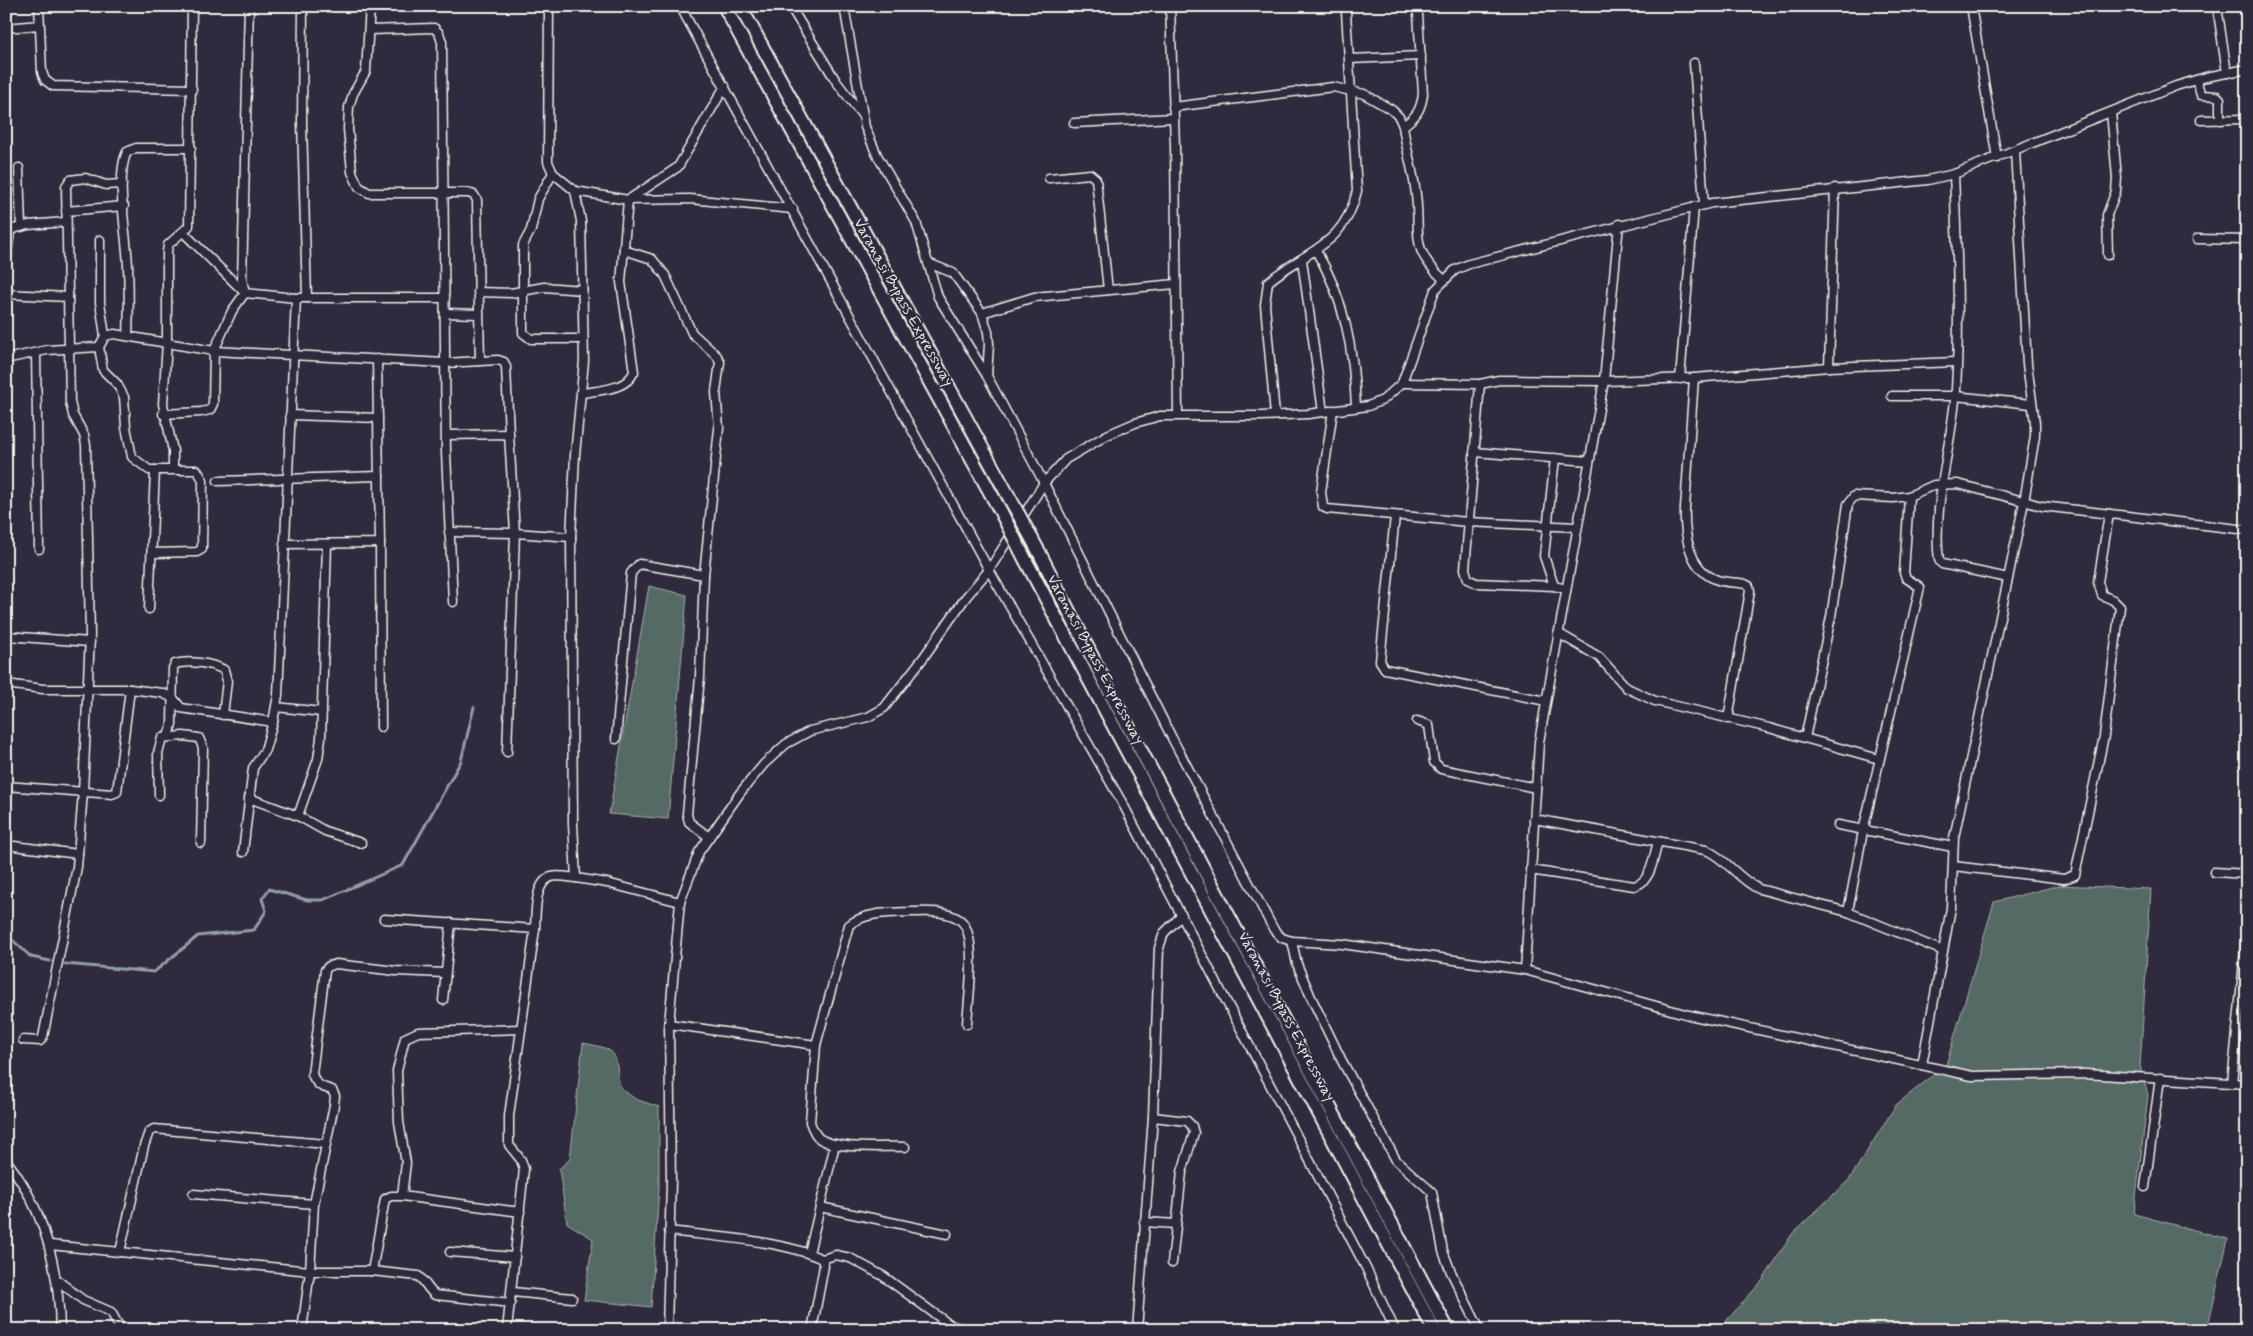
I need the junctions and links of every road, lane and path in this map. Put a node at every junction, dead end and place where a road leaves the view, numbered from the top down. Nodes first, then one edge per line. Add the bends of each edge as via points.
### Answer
1 (39, 6) edge
2 (192, 6) edge
3 (249, 6) edge
4 (303, 6) edge
5 (370, 6) edge
6 (550, 6) edge
7 (680, 6) edge
8 (724, 6) edge
9 (740, 6) edge
10 (790, 6) edge
11 (844, 6) edge
12 (1170, 6) edge
13 (1971, 6) edge
14 (2217, 6) edge
15 (1346, 12) dead end
16 (1418, 14) dead end
17 (39, 25) junction
18 (6, 28) edge
19 (370, 30) junction
20 (1421, 56) junction
21 (1350, 59) junction
22 (1694, 63) dead end
23 (2247, 69) edge
24 (2227, 73) junction
25 (2196, 80) junction
26 (725, 86) junction
27 (192, 89) junction
28 (1352, 90) junction
29 (1173, 107) junction
30 (2111, 112) junction
31 (863, 115) junction
32 (1174, 118) junction
33 (2247, 119) edge
34 (2201, 120) dead end
35 (2220, 120) junction
36 (1074, 123) dead end
37 (1403, 126) junction
38 (191, 148) junction
39 (2015, 151) junction
40 (1997, 158) junction
41 (19, 168) dead end
42 (553, 173) junction
43 (1954, 174) junction
44 (1050, 178) dead end
45 (122, 184) junction
46 (1835, 188) junction
47 (575, 191) junction
48 (443, 194) junction
49 (628, 200) junction
50 (1704, 204) junction
51 (124, 206) junction
52 (1694, 207) junction
53 (793, 210) junction
54 (66, 211) junction
55 (66, 222) junction
56 (1619, 224) junction
57 (21, 227) junction
58 (8, 231) edge
59 (184, 232) junction
60 (2197, 239) dead end
61 (100, 240) dead end
62 (2247, 240) edge
63 (624, 250) junction
64 (1316, 251) junction
65 (2108, 255) dead end
66 (1302, 260) junction
67 (928, 262) junction
68 (6, 263) edge
69 (1443, 279) junction
70 (1176, 284) junction
71 (582, 290) junction
72 (1108, 290) junction
73 (478, 292) junction
74 (521, 292) junction
75 (6, 294) edge
76 (245, 294) junction
77 (68, 297) junction
78 (296, 298) junction
79 (307, 298) junction
80 (445, 298) junction
81 (445, 313) junction
82 (982, 313) junction
83 (478, 314) junction
84 (104, 336) junction
85 (128, 336) junction
86 (583, 339) junction
87 (167, 342) junction
88 (70, 347) junction
89 (100, 347) junction
90 (214, 351) junction
91 (36, 352) junction
92 (293, 355) junction
93 (6, 359) edge
94 (378, 360) junction
95 (480, 361) junction
96 (1956, 362) junction
97 (445, 363) junction
98 (1829, 367) junction
99 (987, 376) junction
100 (1694, 378) junction
101 (1680, 379) junction
102 (1604, 381) junction
103 (1402, 383) junction
104 (1480, 384) junction
105 (583, 393) junction
106 (1892, 396) dead end
107 (1955, 396) junction
108 (2031, 404) junction
109 (1356, 407) junction
110 (1332, 410) junction
111 (1323, 412) junction
112 (163, 414) junction
113 (290, 415) junction
114 (1178, 415) junction
115 (1275, 415) junction
116 (378, 418) junction
117 (509, 434) junction
118 (447, 435) junction
119 (1474, 452) junction
120 (1555, 458) junction
121 (1589, 461) junction
122 (173, 469) junction
123 (155, 470) junction
124 (379, 476) junction
125 (289, 478) junction
126 (218, 481) dead end
127 (1944, 482) junction
128 (1044, 483) junction
129 (1909, 496) junction
130 (2024, 502) junction
131 (2109, 514) junction
132 (1395, 516) junction
133 (1468, 522) junction
134 (1549, 526) junction
135 (1577, 528) junction
136 (2247, 530) edge
137 (449, 532) junction
138 (515, 533) junction
139 (571, 537) junction
140 (380, 543) junction
141 (284, 544) junction
142 (327, 544) junction
143 (39, 549) dead end
144 (152, 553) junction
145 (990, 570) junction
146 (704, 575) junction
147 (2008, 578) junction
148 (1554, 586) junction
149 (1566, 589) junction
150 (453, 602) dead end
151 (150, 609) dead end
152 (1558, 633) junction
153 (6, 636) edge
154 (90, 642) junction
155 (6, 684) edge
156 (87, 689) junction
157 (130, 689) junction
158 (173, 698) junction
159 (1546, 701) junction
160 (276, 707) junction
161 (322, 712) junction
162 (223, 714) junction
163 (1728, 719) junction
164 (1417, 721) dead end
165 (274, 722) junction
166 (381, 727) dead end
167 (168, 736) junction
168 (1805, 738) junction
169 (616, 739) dead end
170 (507, 752) dead end
171 (1879, 759) junction
172 (6, 786) edge
173 (1536, 788) junction
174 (83, 792) junction
175 (160, 794) dead end
176 (249, 798) junction
177 (298, 816) junction
178 (1534, 819) junction
179 (1838, 825) dead end
180 (1863, 831) junction
181 (707, 840) junction
182 (1658, 842) junction
183 (201, 843) dead end
184 (361, 843) dead end
185 (6, 845) edge
186 (1953, 847) junction
187 (244, 852) dead end
188 (78, 854) junction
189 (1953, 866) junction
190 (1530, 870) junction
191 (2214, 872) dead end
192 (2247, 874) edge
193 (576, 878) junction
194 (680, 902) junction
195 (1848, 912) junction
196 (1182, 915) junction
197 (384, 919) dead end
198 (451, 923) junction
199 (535, 929) junction
200 (2246, 940) edge
201 (1292, 941) junction
202 (1943, 951) junction
203 (1525, 970) junction
204 (445, 973) junction
205 (443, 1000) dead end
206 (669, 1024) junction
207 (967, 1024) dead end
208 (521, 1029) junction
209 (23, 1040) dead end
210 (816, 1045) junction
211 (1922, 1065) junction
212 (2160, 1078) junction
213 (2232, 1083) junction
214 (2247, 1084) edge
215 (1153, 1117) junction
216 (326, 1144) junction
217 (836, 1144) junction
218 (905, 1147) dead end
219 (6, 1160) edge
220 (2146, 1187) dead end
221 (194, 1194) dead end
222 (402, 1196) junction
223 (314, 1204) junction
224 (820, 1208) junction
225 (520, 1212) junction
226 (1144, 1222) junction
227 (1176, 1224) junction
228 (669, 1231) junction
229 (947, 1234) dead end
230 (50, 1245) junction
231 (120, 1252) junction
232 (450, 1252) dead end
233 (809, 1254) junction
234 (515, 1257) junction
235 (822, 1260) junction
236 (1172, 1263) dead end
237 (310, 1270) junction
238 (372, 1271) junction
239 (57, 1280) junction
240 (513, 1292) junction
241 (572, 1298) dead end
242 (511, 1303) junction
243 (60, 1330) edge
244 (120, 1330) edge
245 (302, 1330) edge
246 (507, 1330) edge
247 (667, 1330) edge
248 (812, 1330) edge
249 (969, 1330) edge
250 (1137, 1330) edge
251 (1395, 1330) edge
252 (1434, 1330) edge
253 (1448, 1330) edge
254 (1480, 1330) edge

1 - 17 street
2 - 27 street
3 - 76 street
4 - 79 street via 302,122
5 - 19 street
6 - 42 street via 548,162
7 - 26 street
8 - 252 highway, Varanasi Bypass Expressway, bridge via 1002,514
9 - 253 highway, Varanasi Bypass Expressway, bridge via 1039,552
10 - 31 street via 836,81
11 - 31 street
12 - 29 street
13 - 40 street
14 - 24 street
15 - 21 street
16 - 20 street
17 - 18 street
17 - 27 street via 42,72 45,80 53,86
19 - 48 street via 421,27 434,28 439,33 442,42
19 - 48 street via 366,71 349,107 352,172 359,187 368,193
20 - 21 street
20 - 37 street via 1421,107 1416,117
21 - 28 street
22 - 50 street
23 - 24 street
24 - 25 street
25 - 30 street
25 - 35 street via 2201,95 2220,99
26 - 49 street via 678,167
26 - 53 street
27 - 38 street
28 - 29 street via 1308,88
28 - 37 street via 1392,110
28 - 64 street via 1357,192 1353,210 1343,226
29 - 32 street
30 - 39 street
30 - 65 street via 2117,178 2107,215
31 - 67 street via 877,155 916,222
32 - 36 street
32 - 70 street
33 - 35 street
34 - 35 street
37 - 69 street via 1416,193 1418,241 1428,266
38 - 45 street via 136,148 127,152 123,161
38 - 59 street via 189,226
39 - 40 street
39 - 108 street
40 - 43 street
41 - 57 street
42 - 47 street
42 - 74 street via 538,199 531,230 523,245
43 - 46 street via 1928,180
43 - 96 street
44 - 72 street via 1090,174 1096,179
45 - 51 street
45 - 54 street via 106,185 85,178 70,180 66,186
46 - 50 street
46 - 98 street
47 - 49 street
47 - 71 street via 581,221
48 - 73 street via 468,193 477,200
48 - 80 street
49 - 53 street via 690,200
49 - 63 street
50 - 52 street
51 - 54 street
51 - 85 street
52 - 56 street
52 - 101 street
53 - 145 street
54 - 55 street
55 - 57 street
55 - 77 street
56 - 69 street via 1469,264
56 - 102 street
57 - 58 street
58 - 68 street
59 - 76 street
59 - 87 street via 168,244
60 - 62 street
61 - 84 street via 100,302
63 - 105 street via 621,282 634,372 630,380 621,385
63 - 146 street via 652,259 665,275 692,333 720,362 716,392 719,428
64 - 66 street
64 - 109 street via 1342,308 1353,361
66 - 111 street
66 - 115 street via 1268,282 1265,291
67 - 82 street via 953,273
67 - 99 street via 938,298
69 - 103 street via 1427,309
70 - 72 street
70 - 114 street
71 - 74 street via 544,287
71 - 86 street
72 - 82 street via 1034,297
73 - 74 street
73 - 83 street
74 - 86 street via 523,333 526,336
75 - 77 street
76 - 78 street
76 - 90 street via 232,311
77 - 88 street
78 - 79 street
78 - 92 street
79 - 80 street
80 - 81 street
81 - 83 street
81 - 97 street
82 - 99 street via 989,344
83 - 95 street
84 - 85 street
84 - 89 street
85 - 87 street
86 - 105 street
87 - 90 street
87 - 112 street
88 - 89 street
88 - 91 street
88 - 154 street via 70,402 86,445
89 - 123 street via 104,370 124,397 129,452 141,466
90 - 92 street
90 - 112 street via 213,404 210,410
91 - 93 street
91 - 143 street
92 - 94 street
92 - 113 street
94 - 97 street
94 - 116 street
95 - 97 street
95 - 117 street via 498,360 506,367
96 - 98 street
96 - 107 street
97 - 118 street
98 - 100 street
99 - 128 street
100 - 101 street
100 - 163 street via 1684,528 1689,548 1706,574 1715,579 1745,584 1750,591
101 - 102 street
102 - 104 street via 1526,379
102 - 121 street
103 - 104 street
103 - 109 street via 1382,400
104 - 119 street
105 - 139 street via 575,455
106 - 107 street
107 - 108 street
107 - 127 street
108 - 130 street via 2035,436
109 - 110 street
110 - 111 street
110 - 132 street via 1320,492 1323,507 1332,511
111 - 115 street
112 - 122 street via 172,442
113 - 116 street
113 - 125 street
114 - 115 street
114 - 128 street via 1135,423 1107,435 1066,459
116 - 124 street
117 - 118 street
117 - 138 street
118 - 137 street
119 - 120 street
119 - 133 street
120 - 121 street
120 - 134 street
121 - 135 street
122 - 123 street
122 - 144 street via 197,470 201,474 202,549 197,552
123 - 144 street
124 - 125 street
124 - 140 street
125 - 126 street
125 - 141 street
127 - 129 street
127 - 130 street
127 - 147 street via 1937,547 1939,560 1942,564
128 - 145 street
128 - 201 street via 1172,738 1274,930 1282,938
129 - 168 street via 1854,496 1848,501 1831,617
129 - 171 street via 1904,573 1920,587
130 - 131 street
130 - 147 street
131 - 136 street
131 - 189 street via 2098,582 2102,595 2120,607 2120,621 2110,674 2104,736 2075,875 2064,879
132 - 133 street
132 - 159 street via 1382,666
133 - 134 street
133 - 148 street via 1465,569 1471,581
134 - 135 street
134 - 148 street via 1544,556
135 - 149 street
137 - 138 street
137 - 150 street
138 - 139 street
138 - 170 street
139 - 193 street
140 - 142 street
140 - 166 street
141 - 142 street
141 - 160 street
142 - 161 street
144 - 151 street
145 - 181 street via 966,597 884,708 868,718 810,731 786,744 740,793
145 - 196 street
146 - 169 street via 639,564 631,573
146 - 181 street via 700,677 687,814 689,822
147 - 186 street
148 - 149 street
149 - 152 street
152 - 159 street
152 - 163 street via 1599,657 1620,681 1637,693 1672,706
153 - 154 street
154 - 156 street
155 - 156 street via 43,689
156 - 157 street
156 - 174 street
157 - 158 street via 162,693
157 - 174 street via 117,792
158 - 162 street via 181,708
158 - 162 street via 175,664 218,666 224,670 227,681
158 - 167 street
159 - 173 street
160 - 161 street
160 - 165 street
161 - 177 street via 318,760
162 - 165 street
163 - 168 street
164 - 173 street via 1429,725 1434,762 1441,769
165 - 176 street via 265,750 253,768
167 - 175 street via 162,738 158,753
167 - 183 street via 202,740
168 - 171 street
171 - 180 street
172 - 174 street
173 - 178 street
174 - 188 street
176 - 177 street
176 - 187 street
177 - 184 street via 325,831
178 - 182 street
178 - 190 street
179 - 180 street
180 - 186 street
180 - 195 street
181 - 194 street via 698,852
182 - 190 street via 1646,880 1641,885
182 - 195 street via 1715,854 1751,886 1759,889
185 - 188 street
186 - 189 street
188 - 209 street via 42,1037 35,1043
189 - 202 street
190 - 203 street
191 - 192 street
193 - 194 street
193 - 199 street via 553,876 544,881 539,891
194 - 206 street
195 - 202 street
196 - 215 street via 1164,933 1159,948
196 - 251 street via 1366,1268
197 - 198 street
198 - 199 street
198 - 204 street
199 - 208 street
200 - 213 street
201 - 203 street via 1342,944
201 - 254 street via 1297,964 1315,1005 1396,1160 1432,1192 1443,1251
202 - 211 street
203 - 211 street via 1689,1015
204 - 205 street
204 - 216 street via 336,964 325,970 312,1074 320,1087 332,1090 335,1096
206 - 210 street
206 - 228 street
207 - 210 street via 971,947 966,926 959,919 940,912 885,913 857,919 849,925
208 - 222 street via 418,1032 405,1038 397,1070 399,1122 406,1162
208 - 225 street via 508,1138 524,1169
210 - 217 street via 810,1122 820,1138
211 - 212 street via 1972,1076 2085,1074
212 - 213 street
212 - 220 street
213 - 214 street
215 - 226 street
215 - 227 street via 1187,1121 1194,1133 1182,1172
216 - 223 street
216 - 231 street via 154,1129 149,1132 144,1146
217 - 218 street
217 - 224 street
219 - 230 street via 23,1184
221 - 223 street
222 - 225 street
222 - 238 street via 385,1199
223 - 237 street
224 - 229 street
224 - 233 street
225 - 234 street
226 - 227 street
226 - 250 street
227 - 236 street
228 - 233 street
228 - 247 street
230 - 231 street
230 - 239 street
231 - 237 street
232 - 234 street
233 - 235 street
234 - 240 street
235 - 248 street via 823,1275
235 - 249 street via 836,1255 850,1258 883,1276 950,1325
237 - 238 street
237 - 245 street
238 - 242 street via 418,1276 435,1294
239 - 243 street
239 - 244 street via 83,1300 111,1312
240 - 241 street
240 - 242 street
242 - 246 street

